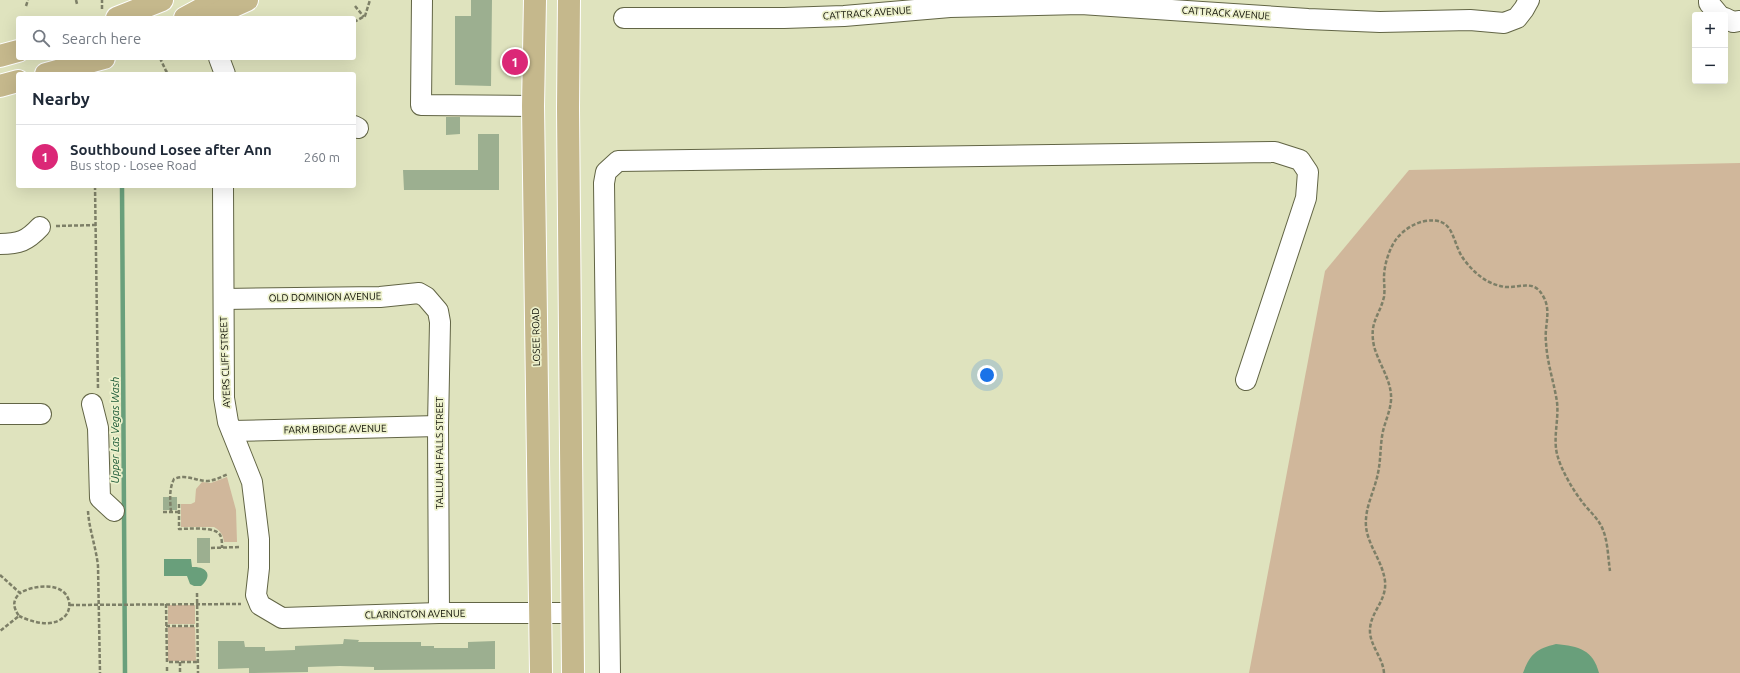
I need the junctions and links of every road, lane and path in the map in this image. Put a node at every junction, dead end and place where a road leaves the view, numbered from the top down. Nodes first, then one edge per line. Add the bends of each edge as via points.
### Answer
1 (28, 0) edge
2 (76, 0) edge
3 (218, 0) edge
4 (247, 0) edge
5 (370, 0) edge
6 (422, 0) edge
7 (535, 0) edge
8 (569, 0) edge
9 (1529, 0) edge
10 (1709, 0) edge
11 (150, 2) edge
12 (77, 4) dead end
13 (26, 6) dead end
14 (355, 6) dead end
15 (690, 8) edge
16 (1716, 12) edge
17 (121, 16) edge
18 (189, 16) edge
19 (211, 16) edge
20 (364, 17) junction
21 (624, 18) dead end
22 (1728, 20) edge
23 (356, 21) edge
24 (1740, 21) edge
25 (16, 52) edge
26 (0, 56) edge
27 (96, 60) edge
28 (161, 60) edge
29 (53, 72) edge
30 (167, 72) edge
31 (16, 82) edge
32 (0, 86) edge
33 (533, 106) junction
34 (223, 188) edge
35 (96, 225) dead end
36 (40, 227) joint
37 (0, 244) edge
38 (426, 297) joint
39 (224, 299) junction
40 (1246, 380) dead end
41 (92, 404) dead end
42 (0, 414) edge
43 (41, 414) dead end
44 (438, 426) junction
45 (232, 431) junction
46 (228, 474) dead end
47 (179, 504) dead end
48 (114, 511) dead end
49 (163, 512) dead end
50 (171, 512) junction
51 (179, 512) junction
52 (239, 547) dead end
53 (211, 548) dead end
54 (222, 548) junction
55 (1610, 571) dead end
56 (0, 575) edge
57 (20, 593) junction
58 (197, 593) dead end
59 (166, 604) junction
60 (197, 604) junction
61 (70, 605) junction
62 (260, 605) junction
63 (439, 613) junction
64 (572, 613) junction
65 (540, 614) junction
66 (19, 616) junction
67 (166, 626) junction
68 (198, 626) junction
69 (0, 631) edge
70 (180, 662) junction
71 (198, 662) junction
72 (166, 667) dead end
73 (167, 673) edge
74 (180, 673) edge
75 (198, 673) edge
76 (541, 673) edge
77 (573, 673) edge
78 (610, 673) edge
79 (1384, 673) edge

1 - 13 path
2 - 12 path
3 - 18 main road
4 - 19 main road
5 - 20 path
6 - 33 street via 421,105
7 - 33 main road, LOSEE ROAD
8 - 64 main road
9 - 15 street, CATTRACK AVENUE via 1517,18 1504,23 1470,20 1380,22 1081,4 950,7 814,17 724,19
10 - 16 street
11 - 17 main road
14 - 20 path
15 - 21 street, CATTRACK AVENUE
20 - 23 path
22 - 24 street
25 - 26 main road
27 - 29 main road
28 - 30 path
31 - 32 main road
33 - 65 main road, LOSEE ROAD
34 - 39 street, AYERS CLIFF STREET
35 - 36 path
36 - 37 street via 32,236 19,243
38 - 39 street, OLD DOMINION AVENUE via 406,294 380,297
38 - 44 street, TALLULAH FALLS STREET via 438,311 440,322
39 - 45 street, AYERS CLIFF STREET via 224,398
40 - 78 street via 1306,198 1308,172 1300,160 1275,152 618,161 606,172 604,183
41 - 48 street via 98,428 100,498
42 - 43 street
44 - 45 street, FARM BRIDGE AVENUE
44 - 63 street, TALLULAH FALLS STREET
45 - 62 street, AYERS CLIFF STREET via 252,482 259,539 256,595
46 - 50 path via 207,481 186,476 174,479 170,493
47 - 51 path
49 - 50 path
50 - 51 path
51 - 54 path via 179,529 216,531 220,535
52 - 54 path
53 - 54 path
55 - 79 path via 1603,529 1578,496 1557,454 1556,402 1545,339 1548,314 1543,296 1531,285 1507,287 1488,281 1470,268 1448,226 1436,221 1420,222 1404,231 1390,250 1384,271 1384,296 1372,331 1376,351 1392,393 1383,432 1378,474 1366,513 1368,539 1380,563 1385,583 1384,596 1370,625 1371,640 1382,661
56 - 57 path
57 - 61 path via 36,586 51,587 66,595
57 - 66 path via 14,604
58 - 60 path
59 - 60 path
59 - 61 path
59 - 67 path
60 - 62 path
60 - 68 path
61 - 66 path via 67,614 55,622 37,622
62 - 63 street, CLARINGTON AVENUE via 282,618
63 - 65 street, CLARINGTON AVENUE
64 - 65 street, CLARINGTON AVENUE
64 - 77 main road
65 - 76 main road, LOSEE ROAD
66 - 69 path
67 - 68 path
67 - 70 path via 167,662
68 - 71 path
70 - 71 path
70 - 74 path
71 - 75 path
72 - 73 path

